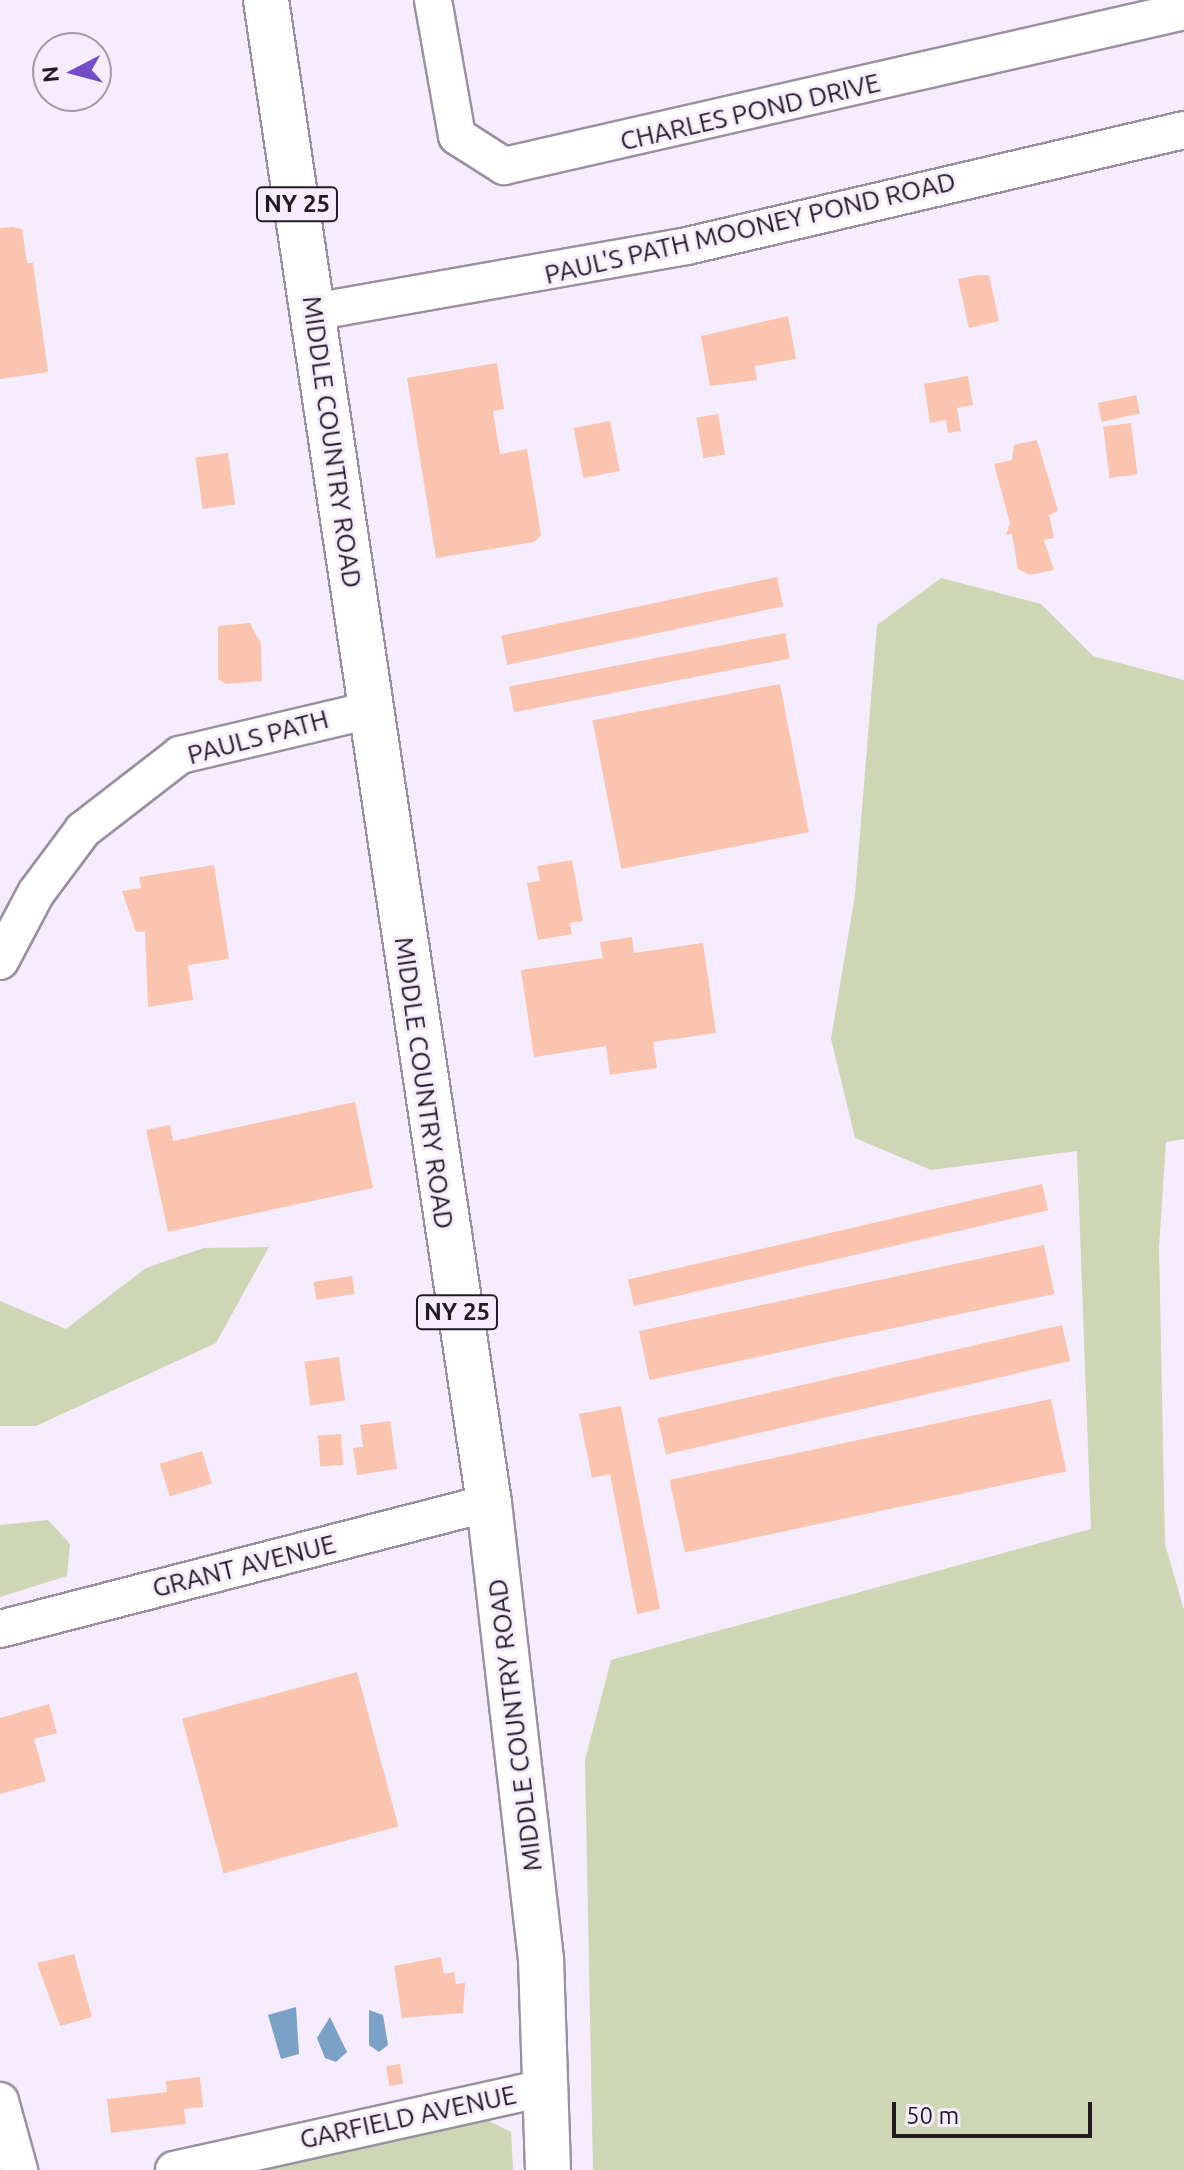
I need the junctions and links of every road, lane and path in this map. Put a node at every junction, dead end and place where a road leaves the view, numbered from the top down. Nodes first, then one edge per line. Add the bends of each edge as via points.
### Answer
1 (266, 0) edge
2 (433, 0) edge
3 (1184, 11) edge
4 (1184, 130) edge
5 (313, 312) junction
6 (371, 710) junction
7 (0, 961) edge
8 (489, 1503) junction
9 (0, 1629) edge
10 (549, 2087) junction
11 (0, 2101) edge
12 (19, 2170) edge
13 (174, 2170) edge
14 (548, 2170) edge

1 - 5 main road, MIDDLE COUNTRY ROAD / NY 25
2 - 3 street, CHARLES POND DRIVE via 457,136 504,166
4 - 5 street, PAUL'S PATH MOONEY POND ROAD via 672,250
5 - 6 main road, MIDDLE COUNTRY ROAD / NY 25
6 - 7 street, PAULS PATH via 180,755 83,830 36,893
6 - 8 main road, MIDDLE COUNTRY ROAD / NY 25
8 - 9 street, GRANT AVENUE
8 - 10 main road, MIDDLE COUNTRY ROAD / NY 25
10 - 13 street, GARFIELD AVENUE
10 - 14 main road, MIDDLE COUNTRY ROAD / NY 25
11 - 12 street

